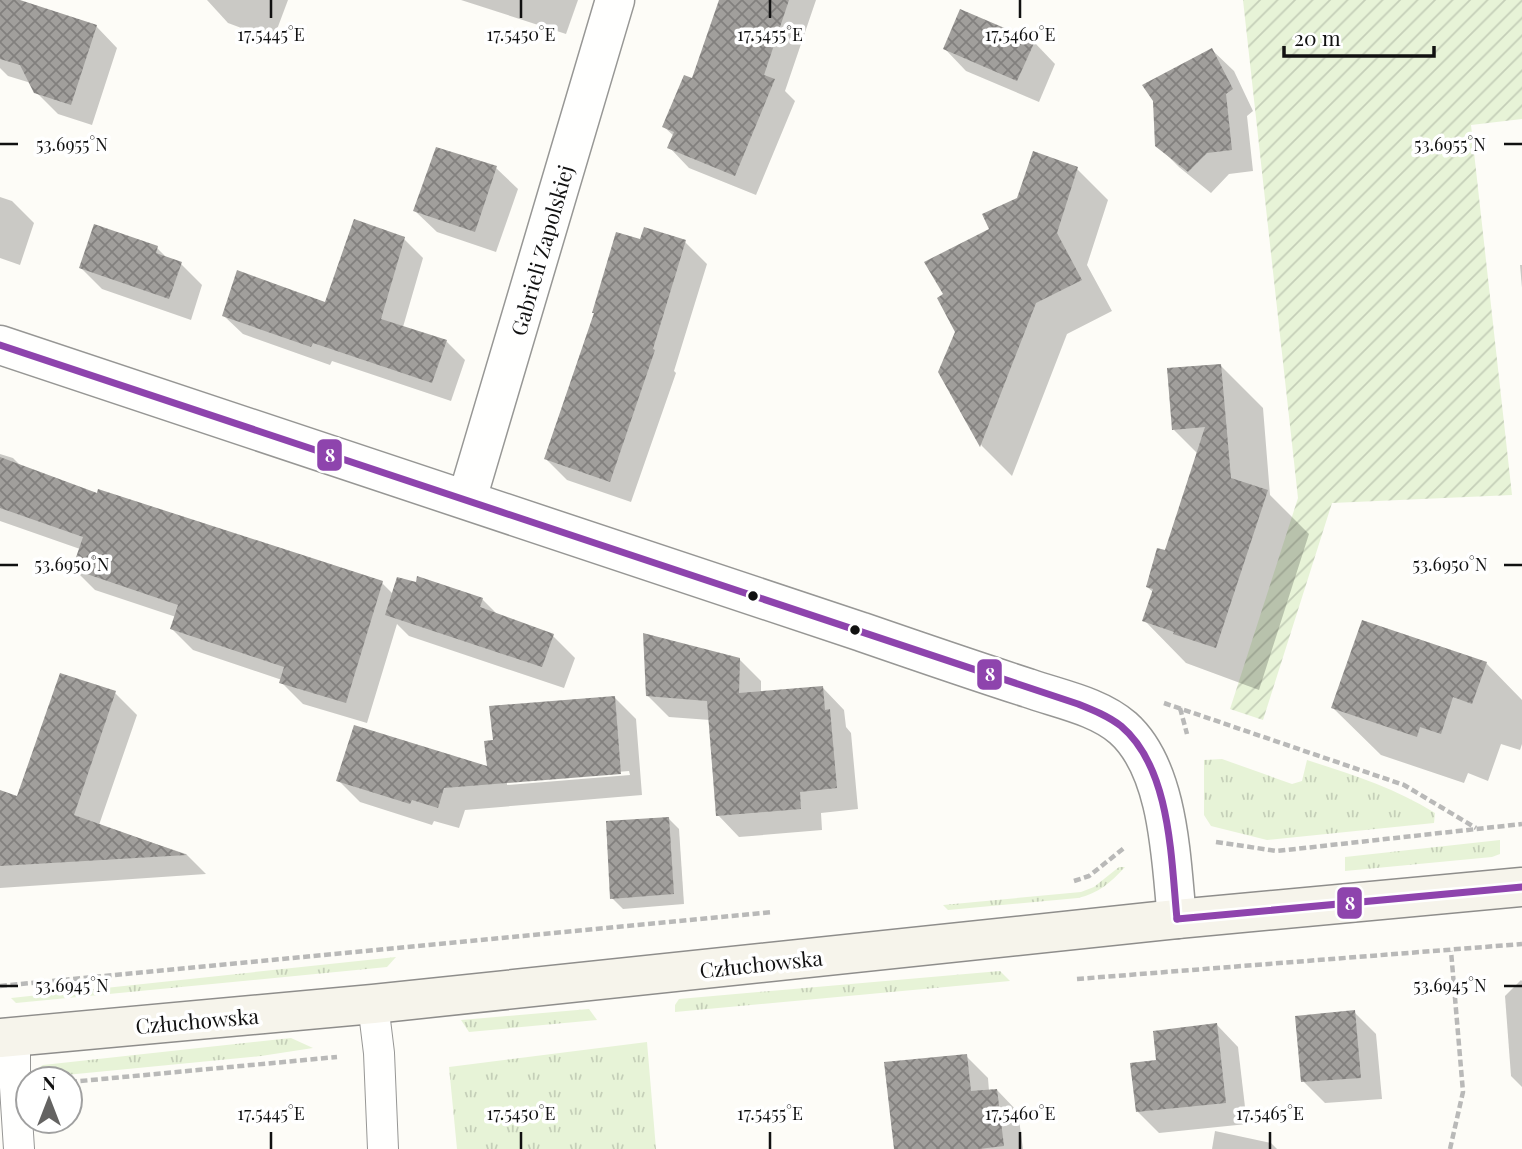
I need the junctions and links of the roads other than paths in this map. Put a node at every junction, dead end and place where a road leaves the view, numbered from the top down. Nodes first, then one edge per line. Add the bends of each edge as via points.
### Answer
1 (615, 0) edge
2 (0, 345) edge
3 (467, 499) junction
4 (1522, 887) edge
5 (1177, 919) junction
6 (373, 1004) junction
7 (7, 1037) edge
8 (19, 1149) edge
9 (383, 1149) edge

1 - 3 street, Gabrieli Zapolskiej
2 - 3 street
3 - 5 street via 1114,720 1143,752 1152,771 1165,818
4 - 5 main road, Człuchowska
5 - 6 main road, Człuchowska
6 - 7 main road, Człuchowska
6 - 9 lane
7 - 8 lane

